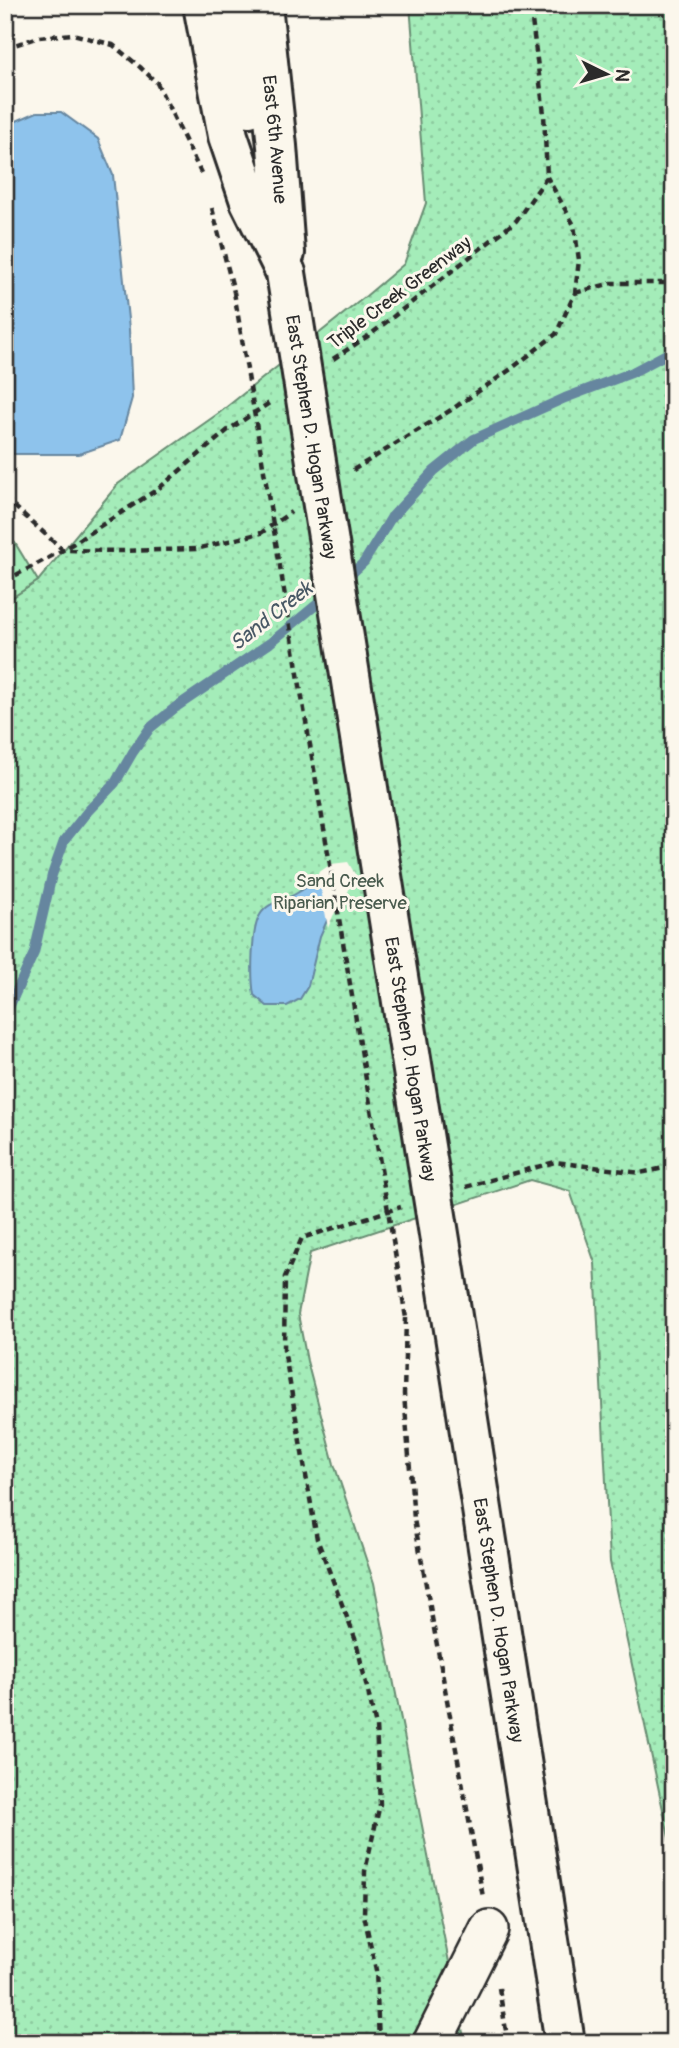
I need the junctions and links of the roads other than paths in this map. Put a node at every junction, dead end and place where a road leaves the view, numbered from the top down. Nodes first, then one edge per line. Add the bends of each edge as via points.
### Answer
1 (187, 5) edge
2 (231, 5) edge
3 (262, 5) edge
4 (206, 23) edge
5 (286, 273) junction
6 (489, 1929) road end
7 (432, 2043) edge
8 (565, 2043) edge

1 - 4 main road
2 - 5 main road via 244,86
3 - 5 main road, East 6th Avenue
4 - 5 main road, East Stephen D. Hogan Parkway via 228,136 250,201
5 - 8 main road, East Stephen D. Hogan Parkway, bridge
6 - 7 street

